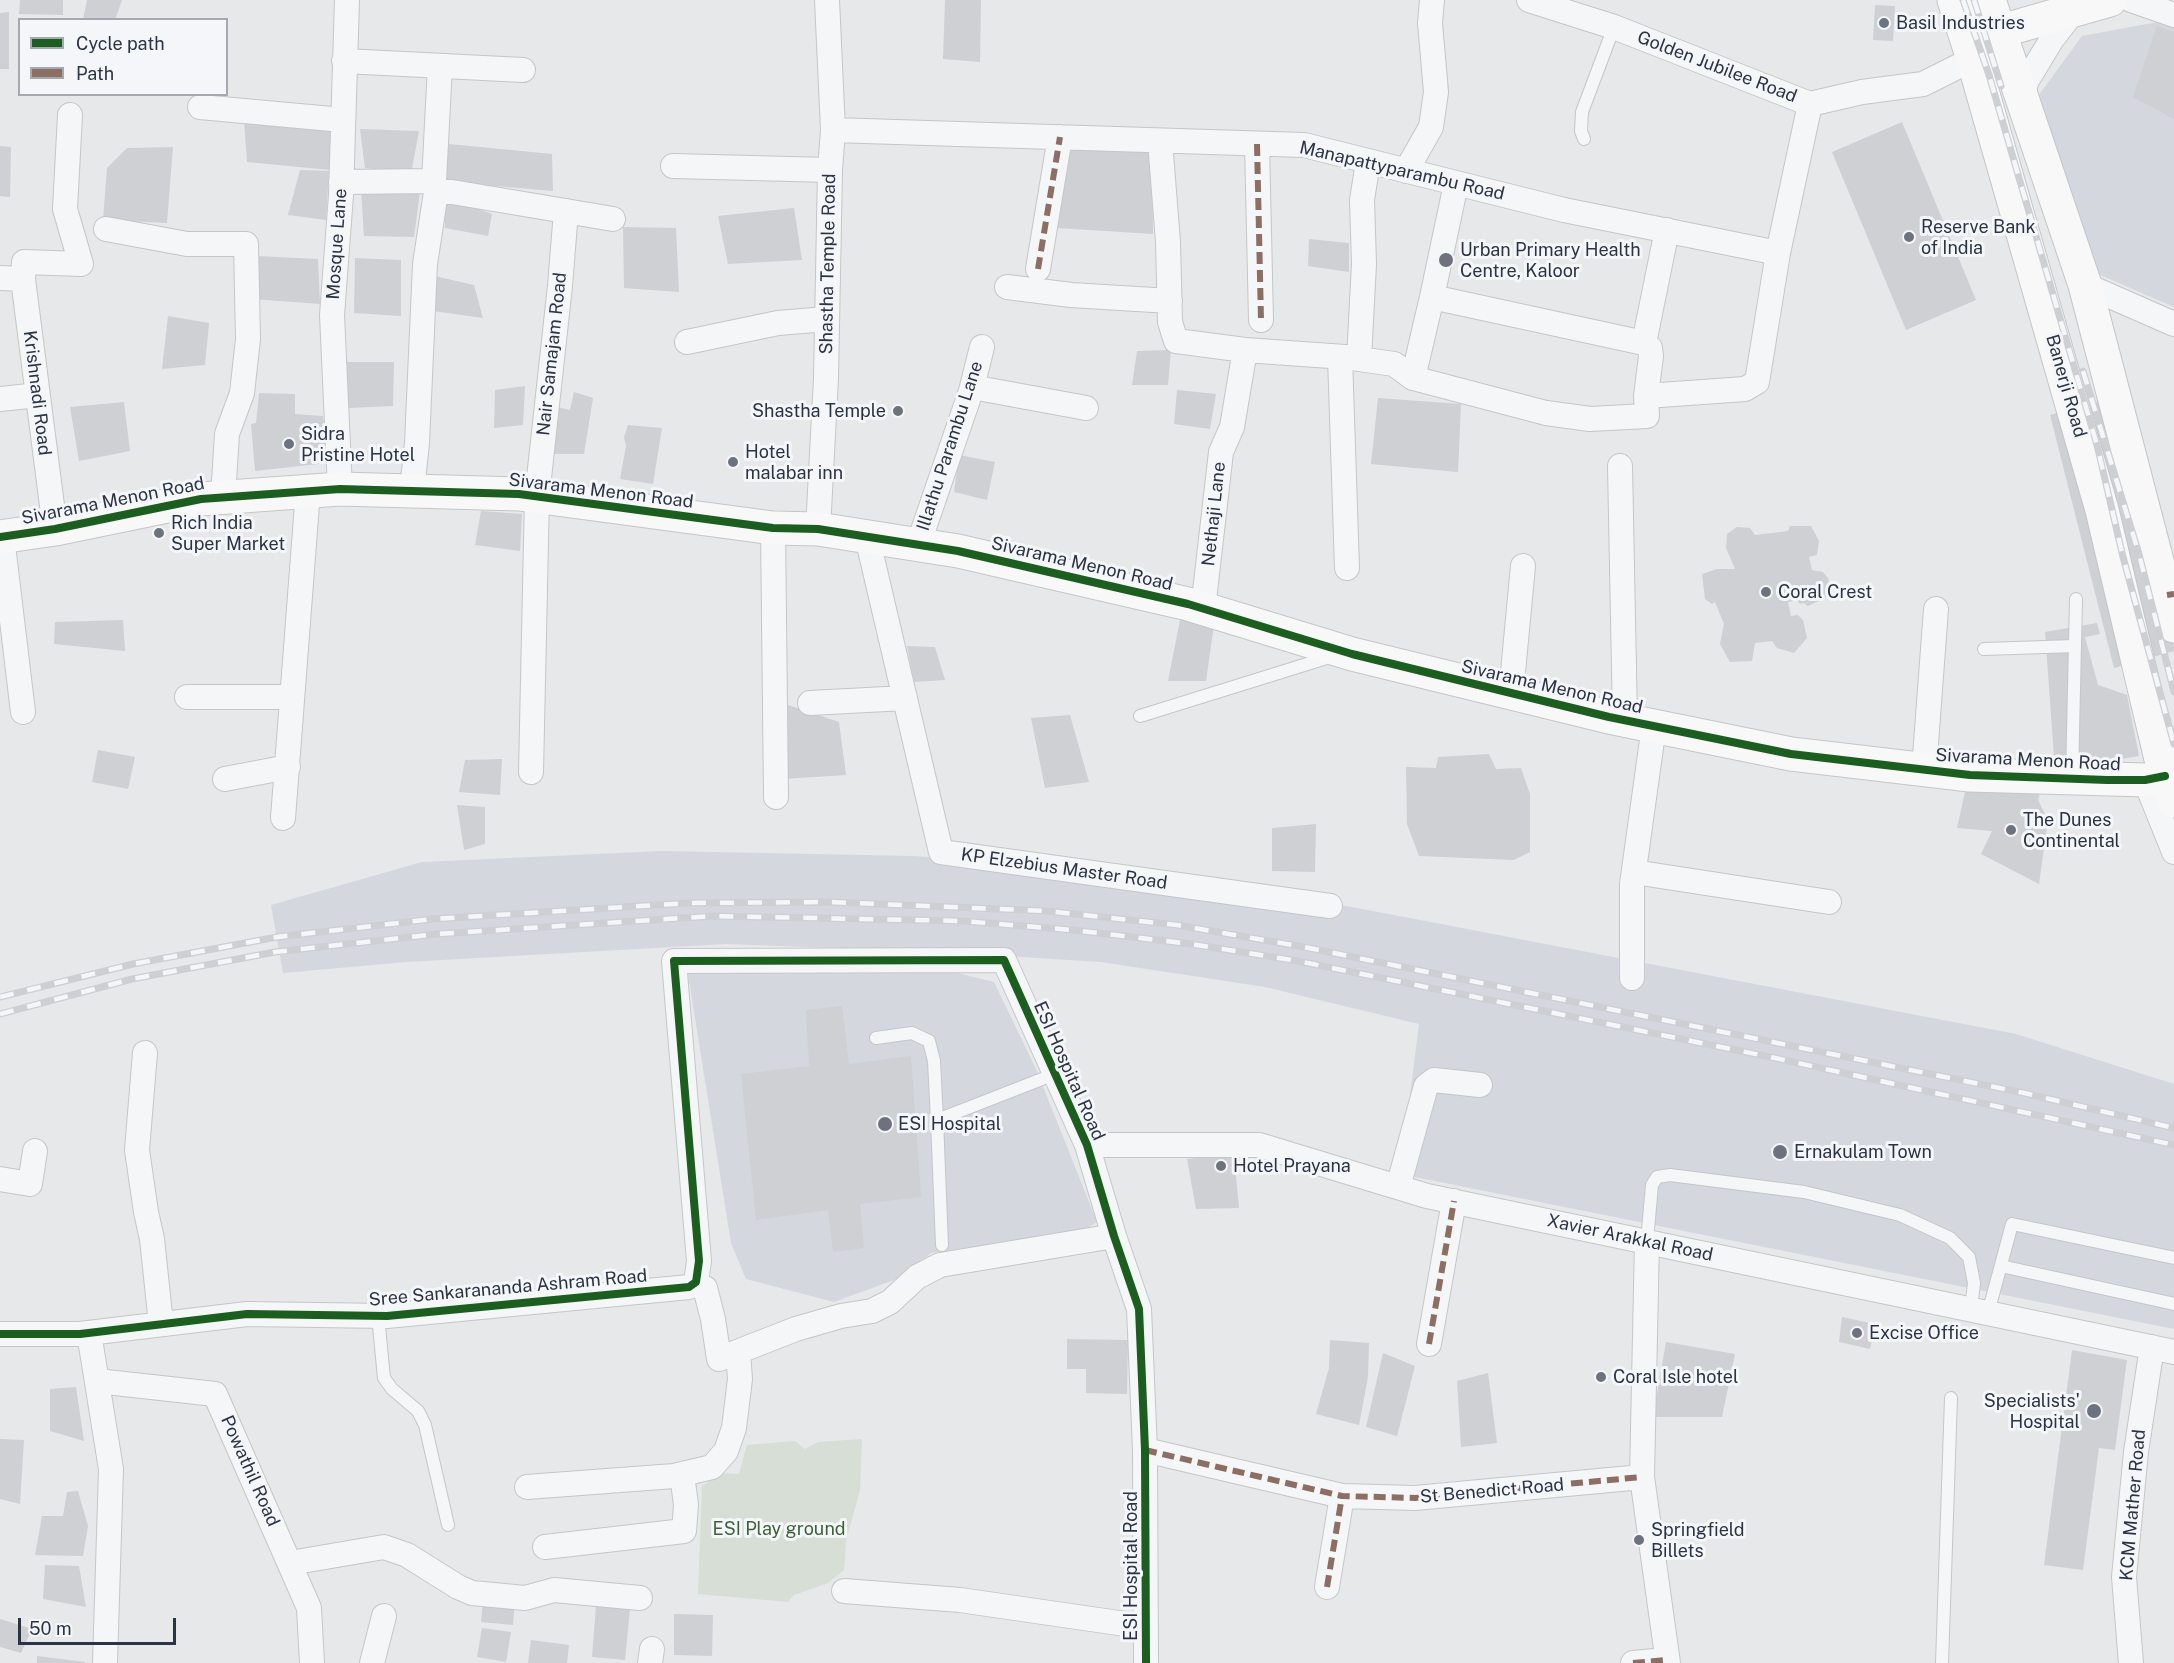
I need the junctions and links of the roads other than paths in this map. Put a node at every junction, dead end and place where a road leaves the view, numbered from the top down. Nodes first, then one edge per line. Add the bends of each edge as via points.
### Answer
1 (347, 0) edge
2 (827, 0) edge
3 (1432, 0) edge
4 (1529, 0) edge
5 (1954, 0) edge
6 (1989, 0) edge
7 (2110, 0) edge
8 (2131, 0) edge
9 (2074, 11) junction
10 (2174, 15) edge
11 (1614, 27) junction
12 (2001, 31) junction
13 (1973, 59) junction
14 (344, 61) junction
15 (440, 66) junction
16 (523, 70) dead end
17 (2022, 102) junction
18 (1810, 104) junction
19 (200, 107) dead end
20 (70, 115) dead end
21 (343, 120) junction
22 (833, 130) junction
23 (1060, 137) junction
24 (1584, 139) dead end
25 (1160, 141) junction
26 (1257, 144) junction
27 (1368, 162) junction
28 (673, 166) dead end
29 (830, 170) junction
30 (1406, 171) junction
31 (341, 182) junction
32 (1456, 184) junction
33 (566, 212) junction
34 (613, 219) dead end
35 (106, 229) dead end
36 (1667, 230) junction
37 (1778, 253) junction
38 (1038, 269) dead end
39 (11, 278) edge
40 (2085, 285) junction
41 (1008, 287) dead end
42 (1432, 297) junction
43 (1170, 301) junction
44 (827, 319) junction
45 (1261, 320) dead end
46 (2174, 324) edge
47 (687, 342) dead end
48 (1644, 343) junction
49 (982, 347) dead end
50 (1245, 350) junction
51 (1349, 358) junction
52 (1413, 378) junction
53 (972, 387) junction
54 (38, 395) junction
55 (1646, 396) junction
56 (0, 399) edge
57 (1086, 408) dead end
58 (1620, 466) dead end
59 (412, 489) junction
60 (324, 490) junction
61 (537, 496) junction
62 (223, 497) junction
63 (773, 528) junction
64 (55, 529) junction
65 (818, 529) junction
66 (1, 537) edge
67 (867, 537) junction
68 (918, 545) junction
69 (1523, 566) dead end
70 (1347, 568) dead end
71 (2076, 599) dead end
72 (2172, 605) edge
73 (1203, 609) junction
74 (1936, 609) dead end
75 (2075, 646) junction
76 (1984, 649) dead end
77 (1347, 652) junction
78 (1511, 693) junction
79 (292, 697) junction
80 (187, 698) dead end
81 (905, 698) junction
82 (810, 703) dead end
83 (23, 712) dead end
84 (1140, 716) dead end
85 (1640, 723) junction
86 (288, 767) junction
87 (1924, 770) junction
88 (531, 772) dead end
89 (225, 779) dead end
90 (2072, 779) junction
91 (2162, 785) edge
92 (776, 797) dead end
93 (283, 819) dead end
94 (2174, 852) edge
95 (1634, 872) junction
96 (1829, 902) dead end
97 (1329, 906) dead end
98 (674, 961) joint
99 (1632, 978) dead end
100 (876, 1038) dead end
101 (145, 1053) dead end
102 (1055, 1074) junction
103 (1480, 1085) dead end
104 (937, 1120) junction
105 (1087, 1145) junction
106 (35, 1151) dead end
107 (0, 1179) edge
108 (1398, 1187) junction
109 (1454, 1201) junction
110 (1114, 1236) junction
111 (1647, 1241) junction
112 (942, 1245) dead end
113 (2174, 1258) edge
114 (2001, 1266) junction
115 (705, 1288) dead end
116 (2174, 1304) edge
117 (1980, 1311) junction
118 (378, 1316) junction
119 (161, 1324) junction
120 (89, 1333) junction
121 (0, 1334) edge
122 (1429, 1344) dead end
123 (2163, 1349) edge
124 (738, 1352) junction
125 (97, 1381) junction
126 (1951, 1398) dead end
127 (1145, 1450) junction
128 (682, 1474) junction
129 (1642, 1477) junction
130 (527, 1487) dead end
131 (1342, 1496) junction
132 (447, 1525) dead end
133 (545, 1547) dead end
134 (290, 1563) junction
135 (1328, 1587) dead end
136 (844, 1591) dead end
137 (640, 1598) dead end
138 (384, 1616) dead end
139 (1146, 1627) junction
140 (1668, 1661) edge
141 (105, 1663) edge
142 (312, 1663) edge
143 (372, 1663) edge
144 (1146, 1663) edge
145 (1633, 1663) edge
146 (1942, 1663) edge
147 (2131, 1663) edge

1 - 14 street, Mosque Lane
2 - 22 street, Shastha Temple Road
3 - 30 street via 1436,92 1431,127
4 - 11 street, Golden Jubilee Road
5 - 13 street, Banerji Road
6 - 12 street
7 - 9 street
8 - 10 street
9 - 12 street
9 - 17 street via 2026,82
11 - 18 street, Golden Jubilee Road
11 - 24 lane via 1582,112
12 - 13 street
12 - 17 street
13 - 18 street, Golden Jubilee Road via 1923,84
13 - 91 street, Banerji Road via 2102,510
14 - 15 street
14 - 21 street, Mosque Lane
15 - 16 street
15 - 31 street via 434,181
17 - 40 street
18 - 37 street
19 - 21 street
20 - 39 street via 65,209 81,264 24,262
21 - 31 street, Mosque Lane
22 - 23 street, Manapattyparambu Road
22 - 29 street, Shastha Temple Road
23 - 25 street, Manapattyparambu Road
23 - 38 street
25 - 26 street, Manapattyparambu Road
25 - 43 street
26 - 27 street, Manapattyparambu Road via 1304,145
26 - 45 street
27 - 30 street, Manapattyparambu Road
27 - 51 street via 1362,200 1364,264
28 - 29 street
29 - 44 street, Shastha Temple Road
30 - 32 street, Manapattyparambu Road
31 - 60 street, Mosque Lane
32 - 36 street, Manapattyparambu Road
32 - 42 street
33 - 34 street
33 - 59 street via 436,192 425,264
33 - 61 street, Nair Samajam Road
35 - 62 street via 187,244 246,244 248,339 242,393 227,434
36 - 37 street, Manapattyparambu Road
36 - 48 street
37 - 55 street via 1757,382 1744,389
39 - 54 street, Krishnadi Road
40 - 46 street
40 - 72 street
41 - 43 street
42 - 48 street
42 - 52 street
43 - 50 street via 1170,322 1176,340
44 - 47 street via 778,323
44 - 65 street, Shastha Temple Road
48 - 55 street via 1651,356
49 - 53 street, Illathu Parambu Lane
50 - 51 street
50 - 73 street, Nethaji Lane via 1232,427 1221,452
51 - 52 street via 1394,364
51 - 70 street via 1343,523
52 - 55 street via 1546,413 1590,419 1647,416
53 - 57 street
53 - 68 street, Illathu Parambu Lane
54 - 56 street
54 - 64 street, Krishnadi Road
58 - 85 street
59 - 60 street, Sivarama Menon Road
59 - 61 street, Sivarama Menon Road
60 - 62 street, Sivarama Menon Road
60 - 79 street, Mosque Lane
61 - 63 street, Sivarama Menon Road
61 - 88 street, Sivarama Menon Road
62 - 64 street, Sivarama Menon Road
63 - 65 street, Sivarama Menon Road
63 - 92 street
64 - 66 street, Sivarama Menon Road
65 - 67 street, Sivarama Menon Road
66 - 83 street
67 - 68 street, Sivarama Menon Road
67 - 81 street, KP Elzebius Master Road
68 - 73 street, Sivarama Menon Road
69 - 78 street
71 - 75 lane
73 - 77 street, Sivarama Menon Road
74 - 87 street
75 - 76 lane
75 - 90 lane
77 - 78 street, Sivarama Menon Road
77 - 84 lane
78 - 85 street, Sivarama Menon Road
79 - 80 street
79 - 86 street, Mosque Lane
81 - 82 street
81 - 97 street, KP Elzebius Master Road via 941,852
85 - 87 street, Sivarama Menon Road via 1791,753
85 - 95 street
86 - 89 street
86 - 93 street, Mosque Lane
87 - 90 street, Sivarama Menon Road
90 - 91 street, Sivarama Menon Road
91 - 94 street, Banerji Road
95 - 96 street
95 - 99 street
98 - 102 street, ESI Hospital Road via 1004,960
98 - 118 street, Sree Sankarananda Ashram Road via 699,1261 696,1282 689,1287 549,1302
100 - 104 lane via 912,1033 929,1041
101 - 119 street via 137,1150
102 - 104 lane
102 - 105 street, ESI Hospital Road
103 - 108 street via 1434,1080 1426,1086
104 - 112 lane
105 - 108 street, Xavier Arakkal Road via 1259,1145
105 - 110 street, ESI Hospital Road
106 - 107 street via 30,1184
108 - 109 street, Xavier Arakkal Road
109 - 111 street, Xavier Arakkal Road
109 - 122 street
110 - 124 street via 940,1265 872,1311 796,1329
110 - 127 street, ESI Hospital Road via 1139,1309
111 - 117 street, Xavier Arakkal Road
111 - 117 lane via 1652,1185 1657,1177 1670,1175 1804,1192 1900,1215 1950,1238 1969,1257
111 - 129 street
113 - 114 lane via 2012,1224
114 - 116 lane
114 - 117 lane
115 - 124 street via 719,1359
117 - 123 street, Xavier Arakkal Road
118 - 119 street, Sree Sankarananda Ashram Road via 246,1314
118 - 132 lane via 384,1378 418,1411 425,1425
119 - 120 street, Sree Sankarananda Ashram Road
120 - 121 street, Sree Sankarananda Ashram Road
120 - 125 street
123 - 147 street, KCM Mather Road via 2136,1452 2124,1577
124 - 128 street via 737,1406 726,1451 712,1467
125 - 134 street, Powathil Road via 215,1394
125 - 141 street via 111,1469
126 - 146 lane
127 - 131 street, St Benedict Road
127 - 139 street, ESI Hospital Road
128 - 130 street
128 - 133 street via 684,1531
129 - 131 street, St Benedict Road via 1415,1498
129 - 140 street
131 - 135 street
134 - 137 street via 384,1547 407,1555 472,1593 525,1598 554,1590
134 - 142 street, Powathil Road via 309,1608
136 - 139 street via 960,1600
138 - 143 street
139 - 144 street, ESI Hospital Road
140 - 145 street

